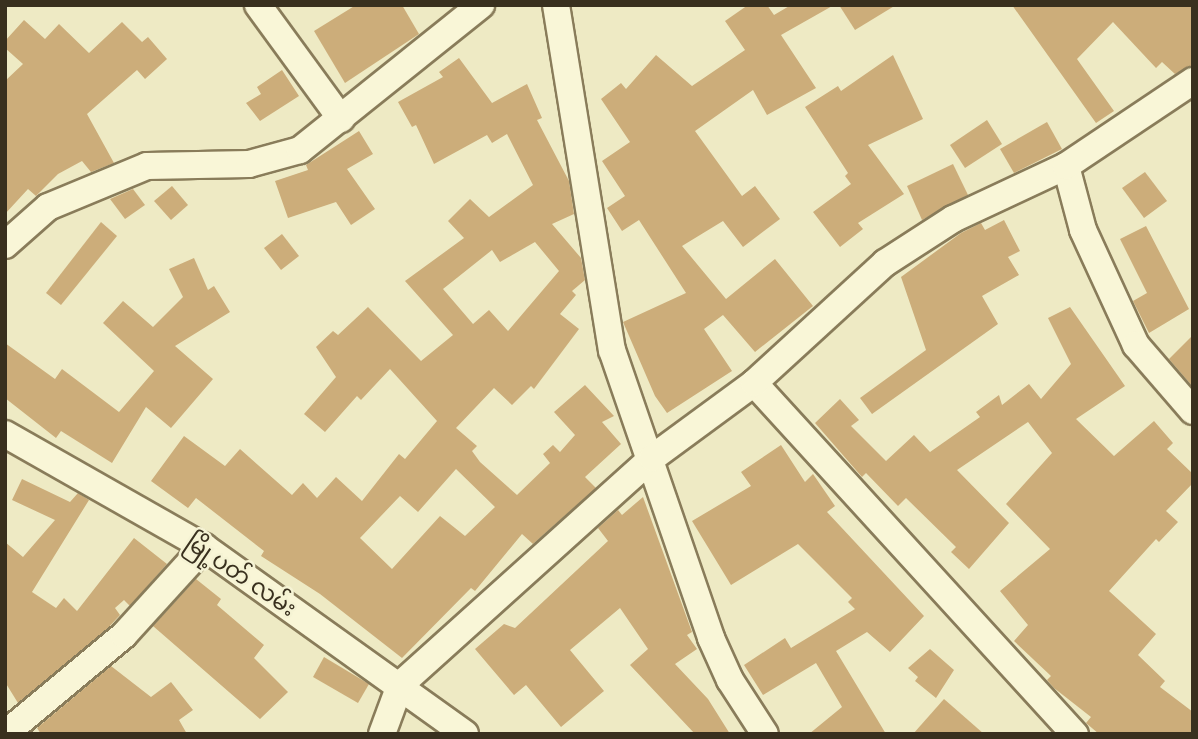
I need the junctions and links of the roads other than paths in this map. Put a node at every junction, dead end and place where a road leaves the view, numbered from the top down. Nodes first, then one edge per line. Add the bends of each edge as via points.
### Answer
1 (258, 5) edge
2 (481, 5) edge
3 (556, 5) edge
4 (1193, 81) edge
5 (341, 119) junction
6 (1066, 166) junction
7 (5, 245) edge
8 (754, 383) junction
9 (1193, 411) edge
10 (5, 434) edge
11 (652, 458) junction
12 (204, 547) junction
13 (400, 685) junction
14 (5, 734) edge
15 (382, 734) edge
16 (464, 734) edge
17 (765, 734) edge
18 (1074, 734) edge

1 - 5 street
2 - 5 street
3 - 11 street via 612,350
4 - 6 street
5 - 7 street via 300,150 274,159 249,164 147,166 106,180 48,207
6 - 8 street via 953,219 885,263
6 - 9 street via 1083,230 1136,345
8 - 11 street
8 - 18 street
10 - 12 street, မြို့ပတ် လမ်း
11 - 13 street
11 - 17 street via 711,638 730,680
12 - 13 street, မြို့ပတ် လမ်း
12 - 14 street via 124,635
13 - 15 street
13 - 16 street, မြို့ပတ် လမ်း

